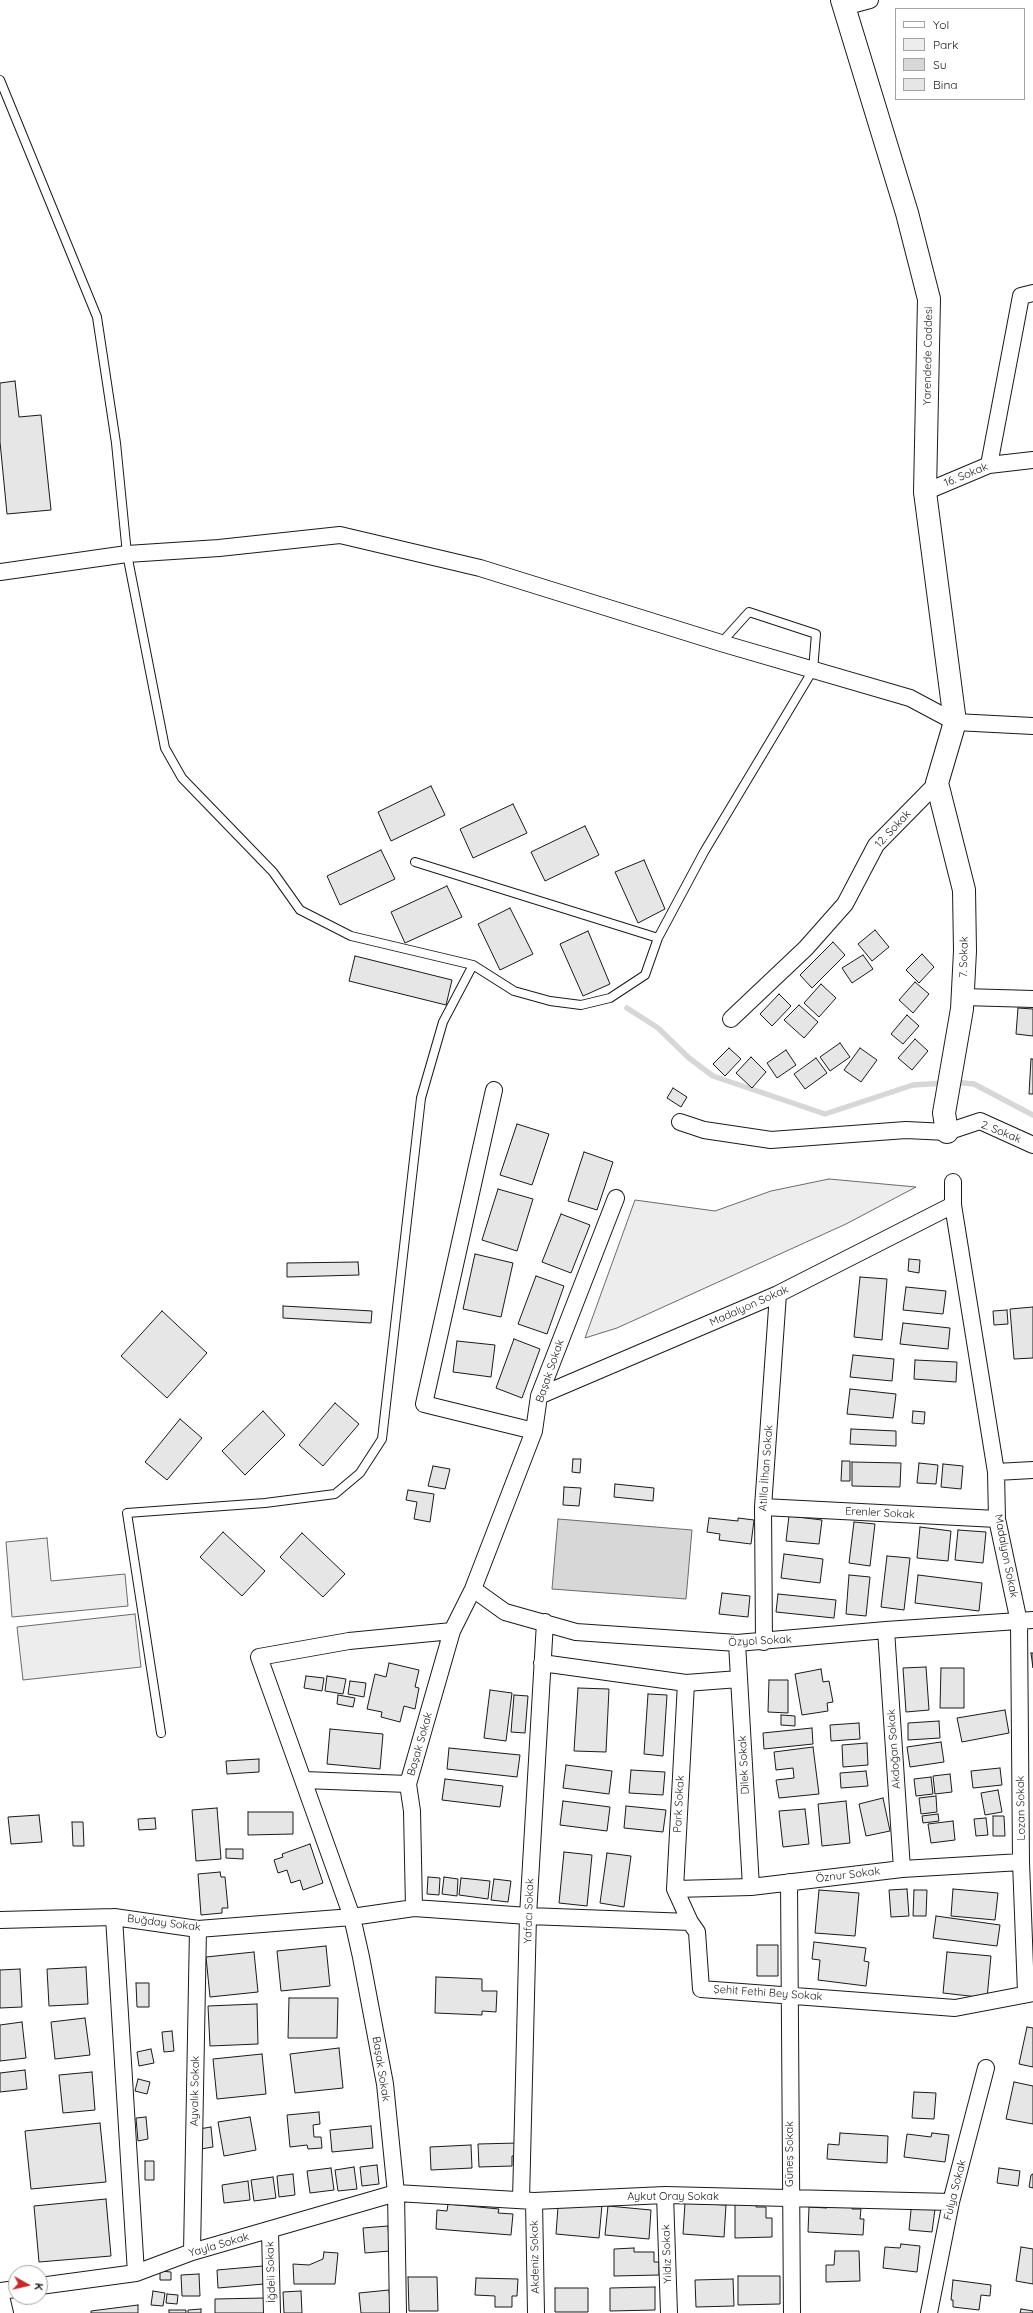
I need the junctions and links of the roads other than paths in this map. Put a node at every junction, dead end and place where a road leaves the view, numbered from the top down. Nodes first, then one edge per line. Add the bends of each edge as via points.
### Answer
1 (870, 0) edge
2 (843, 3) edge
3 (0, 80) edge
4 (1027, 295) edge
5 (1033, 460) edge
6 (989, 465) junction
7 (925, 492) junction
8 (127, 554) junction
9 (0, 572) edge
10 (722, 643) junction
11 (813, 670) junction
12 (955, 722) junction
13 (1033, 726) edge
14 (936, 783) junction
15 (415, 862) dead end
16 (658, 938) junction
17 (473, 965) junction
18 (963, 997) junction
19 (1033, 999) edge
20 (730, 1019) dead end
21 (494, 1090) dead end
22 (680, 1122) dead end
23 (947, 1132) junction
24 (1033, 1145) edge
25 (953, 1182) dead end
26 (616, 1198) dead end
27 (953, 1205) junction
28 (778, 1294) junction
29 (539, 1396) junction
30 (534, 1431) junction
31 (1033, 1470) edge
32 (996, 1472) junction
33 (763, 1507) junction
34 (997, 1519) junction
35 (473, 1589) junction
36 (1026, 1621) edge
37 (545, 1622) junction
38 (886, 1630) junction
39 (452, 1631) junction
40 (764, 1642) junction
41 (737, 1643) junction
42 (542, 1663) junction
43 (739, 1679) junction
44 (686, 1683) junction
45 (162, 1733) dead end
46 (304, 1780) junction
47 (408, 1784) junction
48 (1021, 1862) junction
49 (902, 1869) junction
50 (790, 1882) junction
51 (751, 1887) junction
52 (675, 1889) junction
53 (414, 1908) junction
54 (528, 1916) junction
55 (114, 1917) junction
56 (352, 1917) junction
57 (0, 1920) edge
58 (690, 1922) junction
59 (198, 1929) junction
60 (1030, 1993) edge
61 (790, 1994) junction
62 (986, 2068) dead end
63 (396, 2193) junction
64 (665, 2195) junction
65 (790, 2198) junction
66 (528, 2200) junction
67 (951, 2202) junction
68 (270, 2231) junction
69 (192, 2252) junction
70 (136, 2273) junction
71 (48, 2285) edge
72 (0, 2292) edge
73 (5, 2313) edge
74 (272, 2313) edge
75 (398, 2313) edge
76 (536, 2313) edge
77 (668, 2313) edge
78 (792, 2313) edge
79 (929, 2313) edge

1 - 2 street
2 - 7 main road, Yarendede Caddesi via 907,213 929,299
3 - 8 lane via 97,317 116,443
4 - 6 street
5 - 6 street, 16. Sokak
6 - 7 street, 16. Sokak
7 - 12 main road, Yarendede Caddesi
8 - 9 street
8 - 10 street via 219,548 340,535 480,568
8 - 17 lane via 165,748 182,778 273,872 300,910 351,936
10 - 11 street
10 - 11 lane via 749,612 816,634
11 - 12 street via 910,698
11 - 16 lane via 704,852
12 - 13 street
12 - 14 main road, 12. Sokak
14 - 18 main road, 7. Sokak via 964,890
14 - 20 street, 12. Sokak via 876,845 845,904 806,948
15 - 16 lane
16 - 17 lane via 645,975 610,998 581,1005 550,1001 514,991
17 - 45 lane via 443,1022 421,1098 382,1439 360,1473 335,1494 264,1504 127,1513
18 - 19 street
18 - 23 main road, 7. Sokak via 944,1113
21 - 30 street via 424,1404
22 - 23 street via 704,1130 771,1140 906,1130
23 - 24 street, 2. Sokak via 980,1121
25 - 27 street, Madalyon Sokak
26 - 29 street, Başak Sokak
27 - 28 street, Madalyon Sokak
27 - 32 street, Madalyon Sokak
28 - 29 street, Madalyon Sokak
28 - 33 street, Atilla İlhan Sokak
29 - 30 street, Başak Sokak
30 - 35 street, Başak Sokak
31 - 32 street
32 - 34 street, Madalyon Sokak
33 - 34 street, Erenler Sokak
33 - 40 street, Atilla İlhan Sokak
34 - 36 street, Madalyon Sokak
35 - 37 street, Özyol Sokak via 505,1612
35 - 39 street, Başak Sokak
36 - 38 street, Özyol Sokak
36 - 48 street, Lozan Sokak
37 - 41 street, Özyol Sokak via 576,1632
37 - 42 street, Yafacı Sokak
38 - 40 street, Özyol Sokak
38 - 49 street, Akdoğan Sokak
39 - 46 street, Başak Sokak via 349,1641 259,1657
39 - 47 street, Başak Sokak
40 - 41 street, Özyol Sokak
41 - 43 street, Dilek Sokak
42 - 44 street
42 - 54 street, Yafacı Sokak
43 - 44 street
43 - 51 street, Dilek Sokak
44 - 52 street, Park Sokak
46 - 47 street
46 - 56 street, Başak Sokak
47 - 53 street, Başak Sokak via 412,1811
48 - 49 street, Öznur Sokak
48 - 60 street, Lozan Sokak
49 - 50 street, Öznur Sokak
50 - 51 street, Öznur Sokak
50 - 61 street, Güneş Sokak
51 - 52 street, Öznur Sokak
52 - 58 street, Park Sokak
53 - 54 street
53 - 56 street
54 - 58 street
54 - 66 street, Yafacı Sokak
55 - 57 street, Buğday Sokak
55 - 59 street, Buğday Sokak
55 - 70 street
56 - 59 street, Buğday Sokak
56 - 63 street, Başak Sokak via 385,2084
58 - 61 street, Şehit Fethi Bey Sokak via 697,1932 701,1989
59 - 69 street, Ayvalık Sokak
60 - 61 street, Şehit Fethi Bey Sokak via 956,2008
61 - 65 street, Güneş Sokak
62 - 67 street, Fulya Sokak
63 - 66 street, Aykut Oray Sokak
63 - 68 street, Yayla Sokak
63 - 75 street, Başak Sokak
64 - 65 street, Aykut Oray Sokak
64 - 66 street, Aykut Oray Sokak
64 - 77 street, Yıldız Sokak
65 - 67 street, Aykut Oray Sokak
65 - 78 street, Güneş Sokak
66 - 76 street, Akdeniz Sokak
67 - 79 street, Fulya Sokak
68 - 69 street, Yayla Sokak
68 - 74 street, İğdeli Sokak
69 - 70 street, Yayla Sokak
70 - 71 street, Yayla Sokak
72 - 73 street

